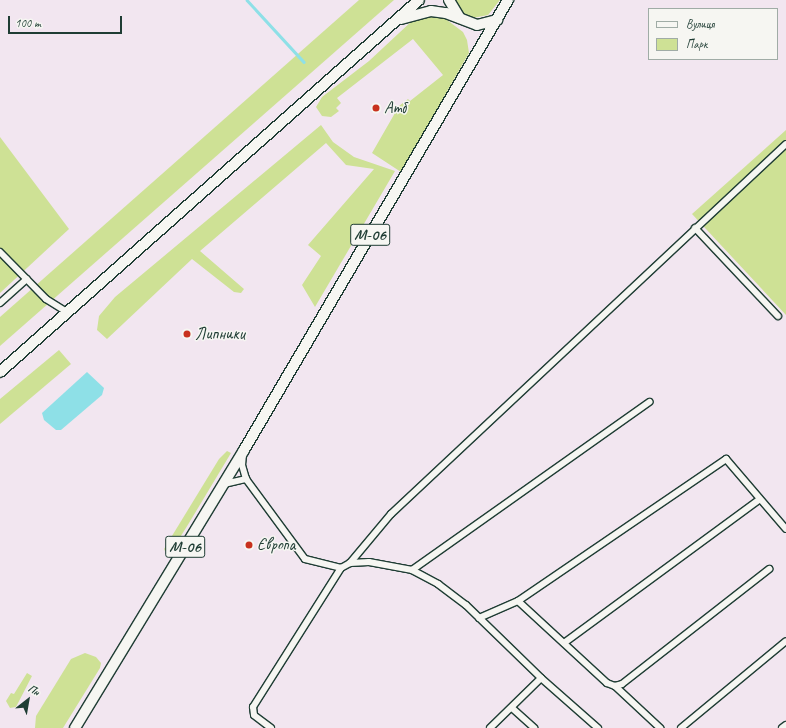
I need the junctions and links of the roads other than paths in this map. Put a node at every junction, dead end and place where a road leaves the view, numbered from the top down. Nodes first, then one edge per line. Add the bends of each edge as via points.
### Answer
1 (419, 0) edge
2 (449, 0) edge
3 (508, 0) edge
4 (396, 20) junction
5 (462, 20) junction
6 (497, 20) junction
7 (786, 144) edge
8 (695, 228) junction
9 (0, 252) edge
10 (27, 279) junction
11 (0, 303) edge
12 (68, 313) junction
13 (778, 316) dead end
14 (0, 372) edge
15 (649, 402) dead end
16 (244, 450) junction
17 (246, 479) junction
18 (224, 484) junction
19 (759, 500) junction
20 (786, 529) edge
21 (350, 563) junction
22 (341, 568) junction
23 (769, 569) dead end
24 (412, 570) junction
25 (518, 601) junction
26 (479, 618) junction
27 (786, 641) edge
28 (564, 643) junction
29 (541, 678) junction
30 (615, 686) junction
31 (512, 708) junction
32 (786, 725) edge
33 (75, 728) edge
34 (271, 728) edge
35 (490, 728) edge
36 (534, 728) edge
37 (598, 728) edge
38 (660, 728) edge
39 (680, 728) edge
40 (782, 728) edge

1 - 4 highway
2 - 5 highway
3 - 6 highway, М-06
4 - 5 highway via 430,11 446,13
4 - 12 highway
5 - 6 highway via 477,25
6 - 16 highway, М-06
7 - 8 street
8 - 13 street
8 - 21 street via 391,514
9 - 10 street
10 - 11 street
10 - 12 street via 46,299
12 - 14 highway
15 - 24 street
16 - 17 street via 242,465
16 - 18 highway, М-06
17 - 18 street
17 - 22 street via 305,559
18 - 33 highway, М-06
19 - 20 street
19 - 25 street via 726,459
19 - 28 street
21 - 22 street
21 - 24 street via 369,562
22 - 34 street via 252,707 254,714
23 - 30 street via 622,684
24 - 26 street via 452,593
25 - 26 street
25 - 28 street
26 - 29 street
27 - 39 street
28 - 30 street via 607,683
29 - 31 street
29 - 37 street
30 - 38 street
31 - 35 street
31 - 36 street
32 - 40 street

